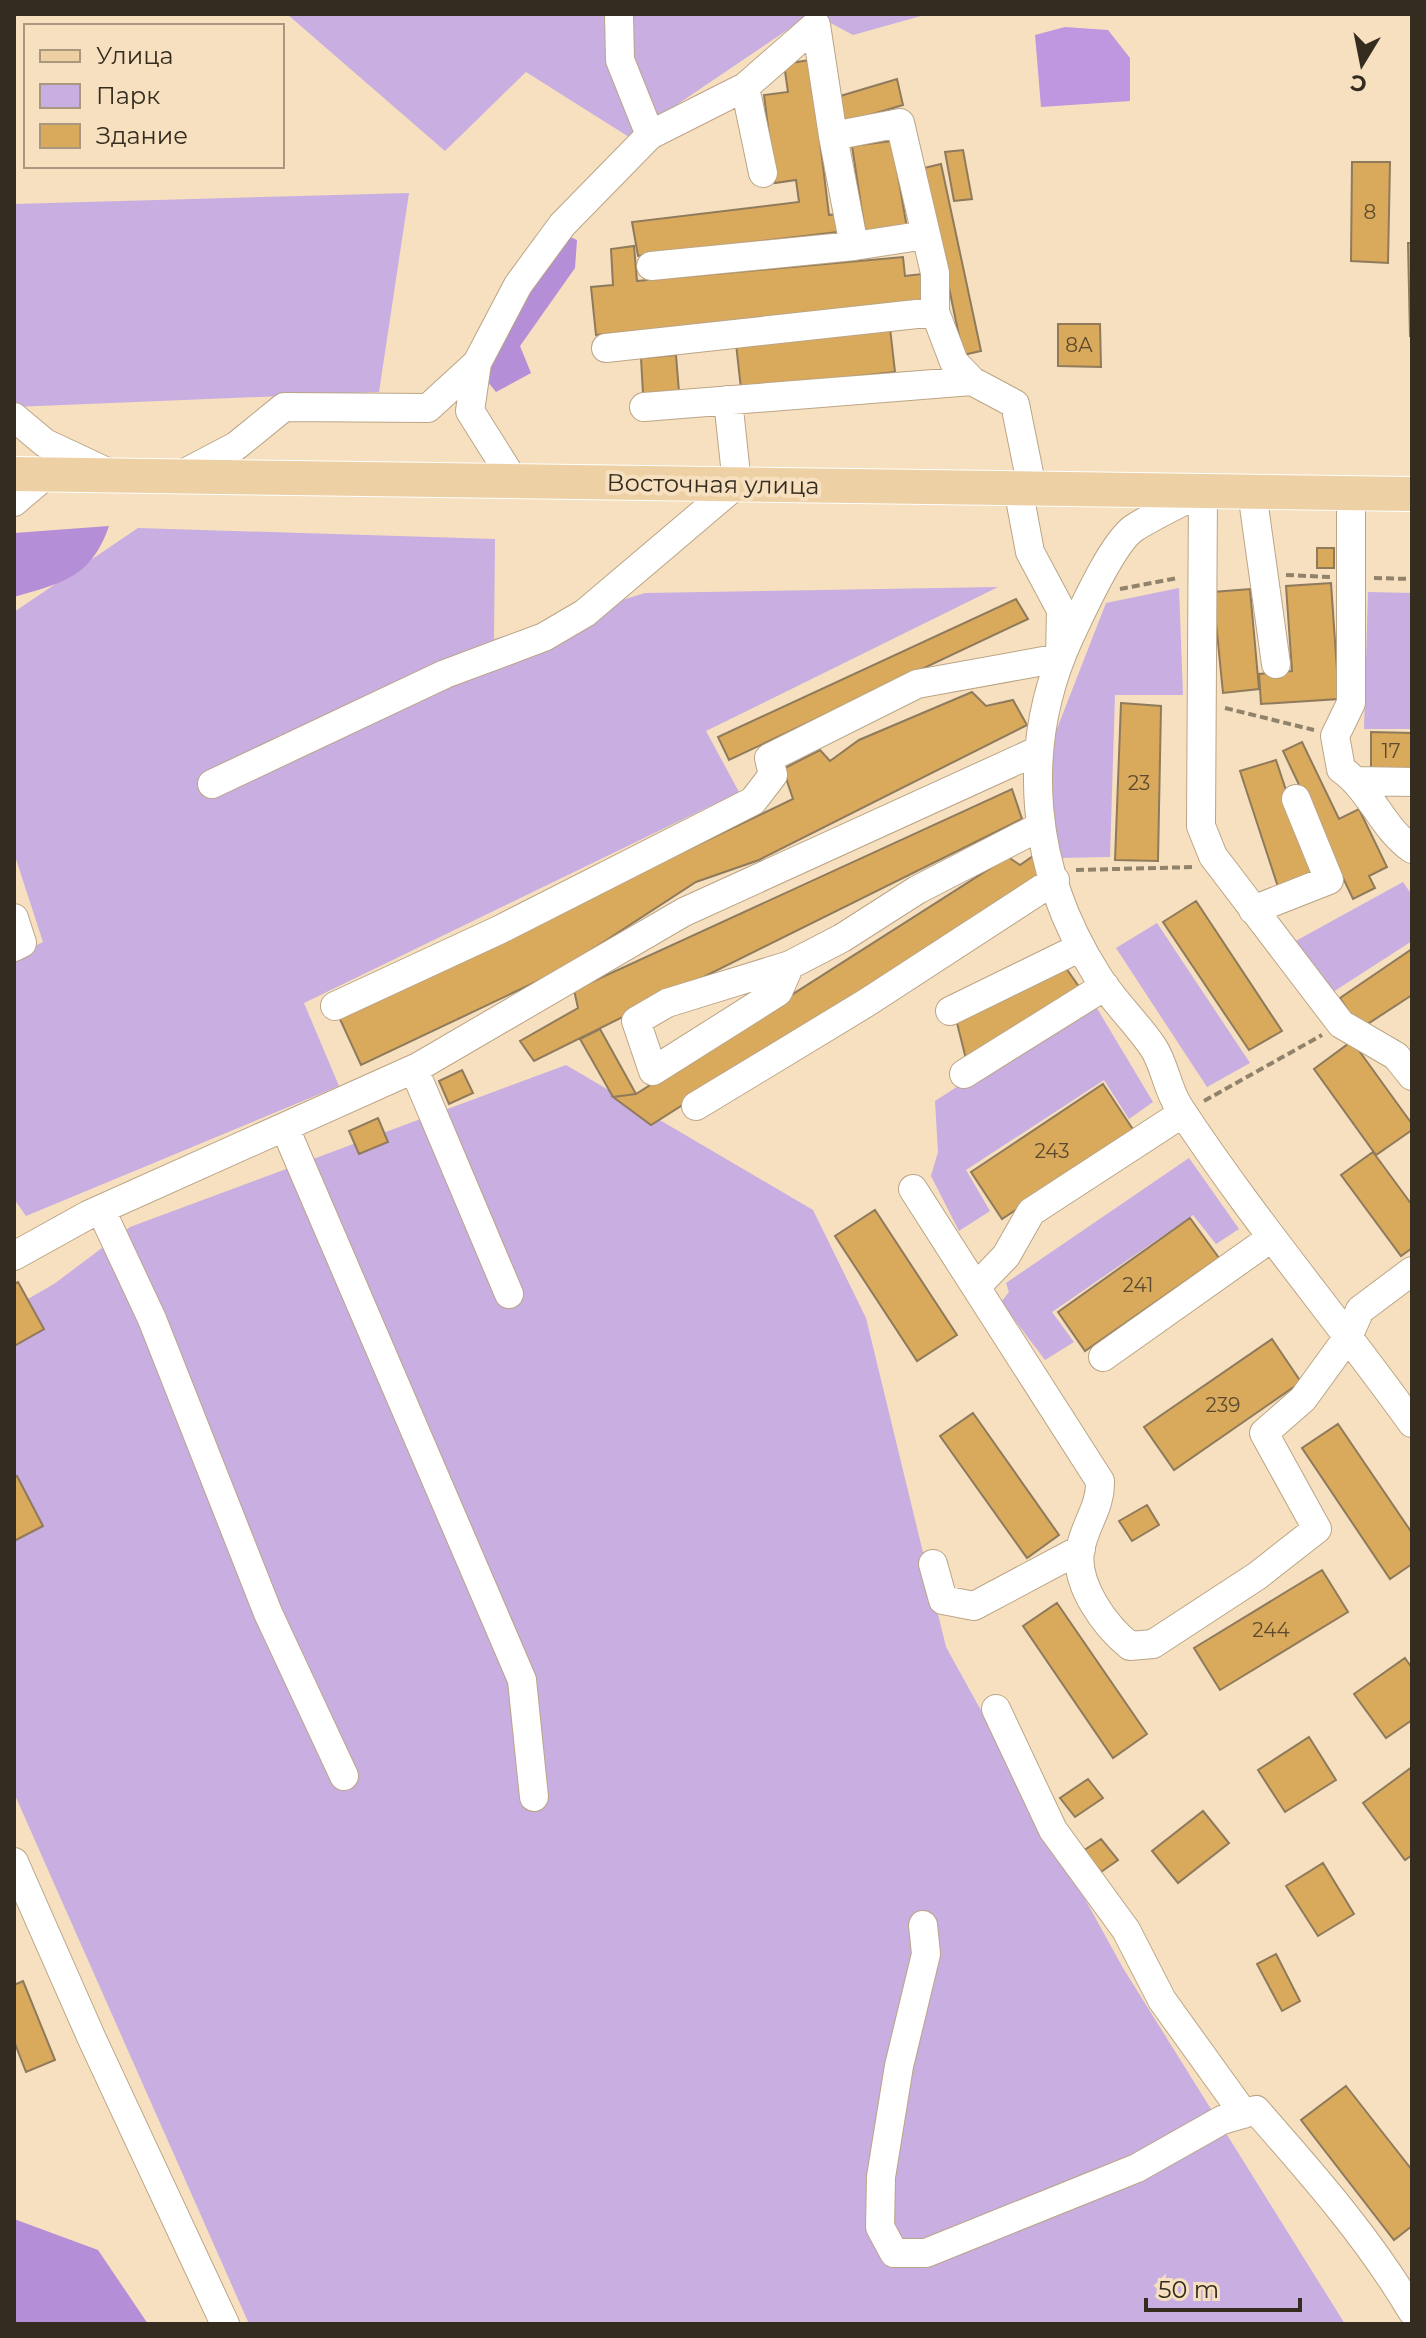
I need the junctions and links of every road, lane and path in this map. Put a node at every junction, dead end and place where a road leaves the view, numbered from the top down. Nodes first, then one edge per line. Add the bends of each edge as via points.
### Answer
1 (619, 14) edge
2 (822, 20) edge
3 (745, 87) junction
4 (650, 135) junction
5 (833, 136) junction
6 (763, 173) dead end
7 (926, 235) junction
8 (854, 246) junction
9 (651, 266) dead end
10 (935, 312) junction
11 (606, 348) dead end
12 (477, 363) junction
13 (972, 381) junction
14 (728, 400) junction
15 (644, 407) dead end
16 (14, 417) edge
17 (30, 474) edge
18 (114, 475) junction
19 (179, 476) junction
20 (514, 481) junction
21 (737, 484) junction
22 (1025, 488) junction
23 (1203, 491) junction
24 (1252, 492) junction
25 (1351, 493) junction
26 (1412, 494) edge
27 (14, 502) edge
28 (1060, 658) junction
29 (1276, 664) dead end
30 (1203, 702) junction
31 (1335, 736) junction
32 (1037, 751) junction
33 (1359, 781) junction
34 (1412, 782) edge
35 (212, 784) dead end
36 (1296, 799) dead end
37 (1041, 826) junction
38 (1412, 849) edge
39 (1221, 867) junction
40 (1054, 876) junction
41 (1253, 910) junction
42 (14, 918) edge
43 (14, 947) edge
44 (1081, 947) junction
45 (790, 965) junction
46 (1105, 986) junction
47 (335, 1006) dead end
48 (950, 1011) dead end
49 (1341, 1024) junction
50 (1407, 1056) edge
51 (414, 1069) junction
52 (964, 1074) dead end
53 (696, 1106) dead end
54 (1183, 1113) junction
55 (285, 1128) junction
56 (913, 1189) dead end
57 (101, 1210) junction
58 (1271, 1238) junction
59 (14, 1256) edge
60 (1412, 1271) edge
61 (976, 1287) junction
62 (509, 1294) dead end
63 (1348, 1337) junction
64 (1103, 1357) dead end
65 (1412, 1423) edge
66 (1081, 1549) junction
67 (933, 1564) dead end
68 (996, 1709) dead end
69 (344, 1776) dead end
70 (534, 1797) dead end
71 (14, 1862) edge
72 (923, 1925) dead end
73 (1244, 2114) junction
74 (1412, 2311) edge
75 (225, 2324) edge

1 - 4 street via 620,60
2 - 3 street
2 - 5 street
3 - 4 street
3 - 6 street
4 - 12 street via 562,225 518,285
5 - 7 street via 900,123
5 - 8 street
7 - 8 street
7 - 10 street via 935,273
8 - 9 street
10 - 11 street
10 - 13 street via 954,362
12 - 19 street via 428,408 284,407 236,446
12 - 20 street via 470,411
13 - 14 street
13 - 22 street via 1015,404
14 - 15 street
14 - 21 street
16 - 18 street via 45,443
17 - 18 main road, Восточная улица
17 - 27 street
18 - 19 main road, Восточная улица
19 - 20 main road, Восточная улица
20 - 21 main road, Восточная улица
21 - 22 main road, Восточная улица
21 - 35 street via 585,613 544,637 445,674
22 - 23 main road, Восточная улица
22 - 28 street via 1030,552 1061,610
23 - 24 main road, Восточная улица
23 - 28 street via 1131,530 1092,589
23 - 30 street
24 - 25 main road, Восточная улица
24 - 29 street
25 - 26 main road, Восточная улица
25 - 31 street via 1351,703
28 - 32 street
28 - 47 street via 917,684 769,758 773,775 753,801
30 - 31 path
30 - 39 street via 1201,826
31 - 33 street via 1341,769
32 - 37 street via 1035,793
32 - 51 street via 684,912
33 - 34 street
33 - 38 street via 1399,839
36 - 41 street via 1329,880
37 - 40 street
37 - 45 street via 917,890
39 - 40 path
39 - 41 street
40 - 44 street
40 - 53 street via 866,1003
41 - 49 street
42 - 43 street via 22,943
44 - 46 street
44 - 48 street
45 - 45 street via 778,992 653,1071 636,1021 667,1003
46 - 52 street
46 - 54 street via 1155,1049
49 - 50 street
49 - 54 path
51 - 55 street
51 - 62 street
54 - 58 street
54 - 61 street via 1031,1212 1006,1256
55 - 57 street
55 - 70 street via 522,1680
56 - 61 street
57 - 59 street
57 - 69 street via 152,1319 268,1613
58 - 63 street
58 - 64 street
60 - 63 street via 1360,1310
61 - 66 street via 1100,1481 1101,1501
63 - 65 street
63 - 66 street via 1303,1399 1264,1433 1317,1529 1153,1644 1130,1646 1114,1633 1080,1576
66 - 67 street via 974,1606 943,1600
68 - 73 street via 1053,1830 1126,1930 1162,2000
71 - 75 street
72 - 73 street via 926,1954 899,2066 881,2177 880,2227 894,2253 926,2253 1137,2168 1222,2120
73 - 74 street via 1256,2110 1329,2192

